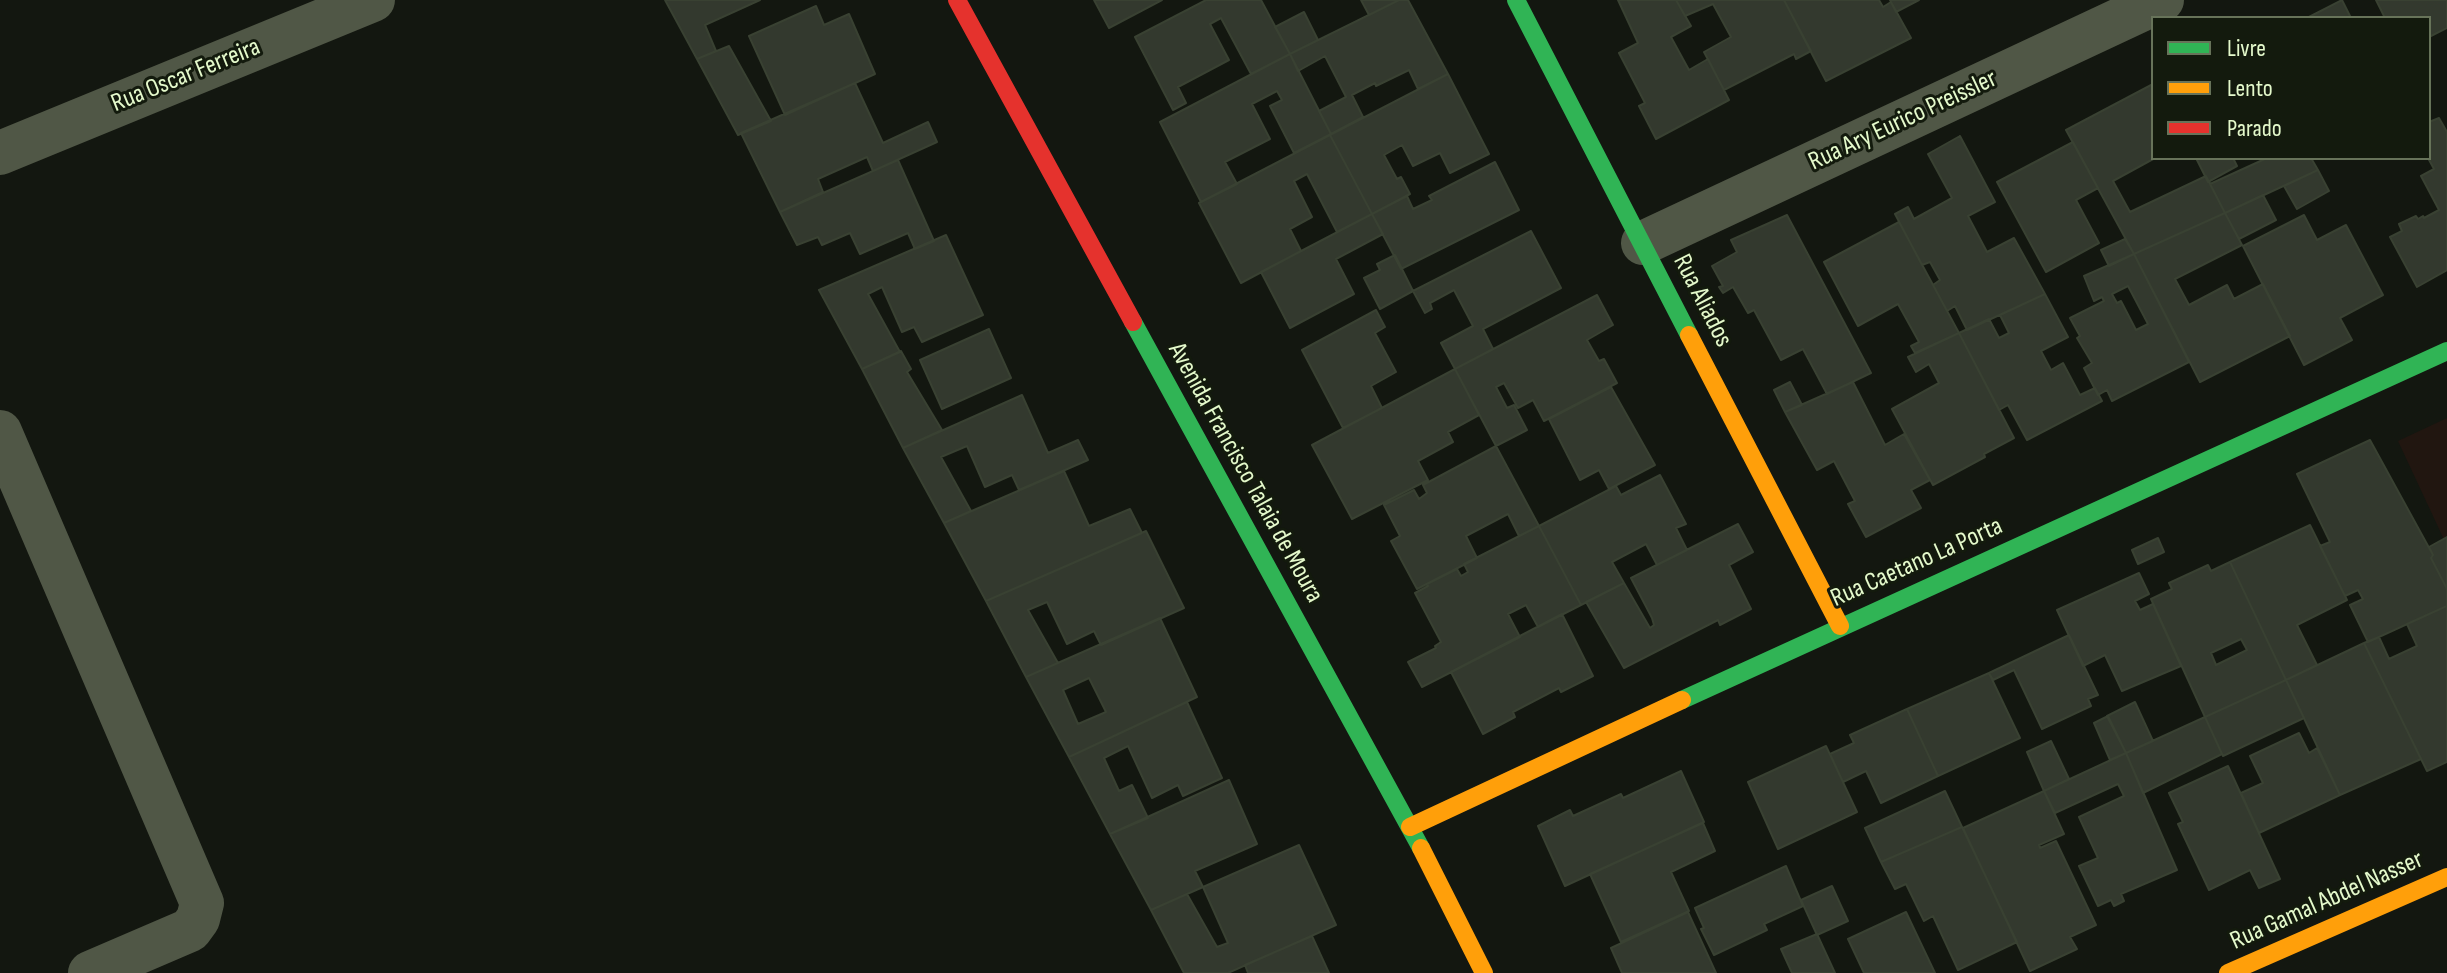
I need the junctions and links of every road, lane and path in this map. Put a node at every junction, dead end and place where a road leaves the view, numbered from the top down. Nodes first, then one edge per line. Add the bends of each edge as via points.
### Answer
1 (373, 0) edge
2 (957, 0) edge
3 (1516, 0) edge
4 (2162, 0) edge
5 (0, 153) edge
6 (1643, 243) junction
7 (2447, 351) edge
8 (0, 432) edge
9 (1840, 626) junction
10 (1410, 827) junction
11 (2447, 877) edge
12 (90, 973) edge
13 (1484, 973) edge
14 (2228, 973) edge

1 - 5 street, Rua Oscar Ferreira
2 - 10 street, Avenida Francisco Talaia de Moura
3 - 6 street, Rua Aliados
4 - 6 street, Rua Ary Eurico Preissler
6 - 9 street, Rua Aliados
7 - 9 street, Rua Caetano La Porta
8 - 12 street via 202,903 190,930
9 - 10 street, Rua Caetano La Porta
10 - 13 street, Avenida Francisco Talaia de Moura
11 - 14 street, Rua Gamal Abdel Nasser

